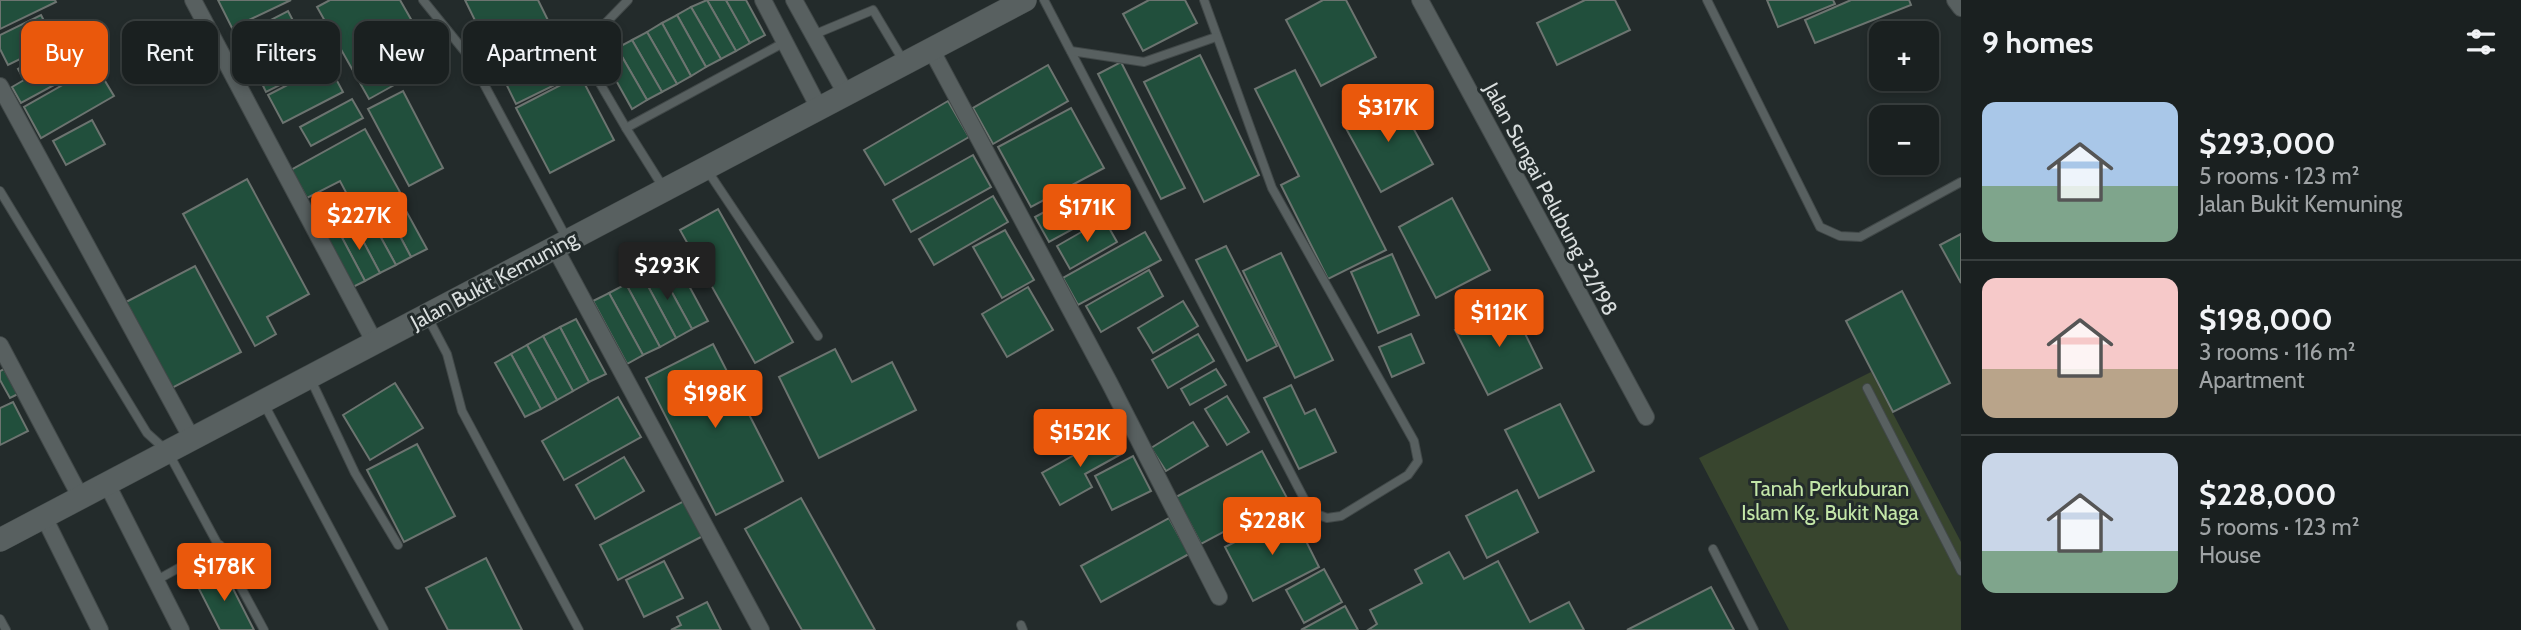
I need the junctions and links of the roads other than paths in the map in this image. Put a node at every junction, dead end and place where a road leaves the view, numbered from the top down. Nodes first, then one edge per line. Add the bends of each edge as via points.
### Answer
1 (193, 0) edge
2 (423, 0) edge
3 (628, 0) edge
4 (763, 0) edge
5 (794, 0) edge
6 (1025, 0) edge
7 (1044, 0) edge
8 (1204, 0) edge
9 (1420, 0) edge
10 (1707, 0) edge
11 (813, 35) junction
12 (1216, 37) junction
13 (785, 42) junction
14 (931, 49) junction
15 (1071, 51) junction
16 (904, 63) junction
17 (0, 86) edge
18 (846, 94) junction
19 (819, 108) junction
20 (626, 128) junction
21 (705, 168) junction
22 (1961, 181) edge
23 (665, 190) junction
24 (0, 191) edge
25 (561, 244) junction
26 (427, 315) junction
27 (818, 336) dead end
28 (375, 342) junction
29 (0, 345) edge
30 (310, 377) junction
31 (1867, 388) dead end
32 (263, 402) junction
33 (1646, 417) dead end
34 (192, 439) junction
35 (168, 452) junction
36 (107, 484) junction
37 (81, 498) junction
38 (44, 517) junction
39 (0, 540) edge
40 (220, 545) junction
41 (398, 545) dead end
42 (1713, 548) dead end
43 (1961, 571) edge
44 (157, 580) junction
45 (1219, 597) dead end
46 (0, 618) edge
47 (6, 630) edge
48 (100, 630) edge
49 (181, 630) edge
50 (264, 630) edge
51 (384, 630) edge
52 (579, 630) edge
53 (761, 630) edge
54 (1754, 630) edge

1 - 28 street
2 - 25 lane via 470,58
3 - 20 lane via 596,33 584,56
4 - 13 street
5 - 11 street
6 - 14 main road, Jalan Bukit Kemuning
7 - 15 lane
8 - 12 lane
9 - 33 street, Jalan Sungai Pelubung 32/198
10 - 22 lane via 1820,227 1840,236 1860,237
11 - 16 lane via 873,9
11 - 18 street
12 - 15 lane via 1143,62
12 - 15 lane via 1272,188 1414,441 1418,461 1408,475 1341,516 1327,519 1311,512
13 - 19 street
13 - 20 lane
14 - 16 main road, Jalan Bukit Kemuning
14 - 45 street
16 - 18 main road, Jalan Bukit Kemuning
17 - 34 street
18 - 19 main road, Jalan Bukit Kemuning
19 - 21 main road, Jalan Bukit Kemuning
20 - 23 lane
21 - 23 main road, Jalan Bukit Kemuning
21 - 27 lane
23 - 25 main road, Jalan Bukit Kemuning
24 - 35 lane via 147,433
25 - 26 main road, Jalan Bukit Kemuning
25 - 53 street
26 - 28 main road, Jalan Bukit Kemuning
26 - 52 lane via 447,354 462,411
28 - 30 main road, Jalan Bukit Kemuning
29 - 37 street
30 - 32 main road, Jalan Bukit Kemuning
30 - 41 lane via 355,473
31 - 43 lane
32 - 34 main road, Jalan Bukit Kemuning
32 - 51 lane
34 - 35 main road, Jalan Bukit Kemuning
35 - 36 main road, Jalan Bukit Kemuning
35 - 40 lane
36 - 37 main road, Jalan Bukit Kemuning
36 - 44 street
37 - 38 main road, Jalan Bukit Kemuning
38 - 39 main road, Jalan Bukit Kemuning
38 - 48 street
40 - 44 lane
40 - 50 lane
42 - 54 lane
44 - 49 street
46 - 47 lane

